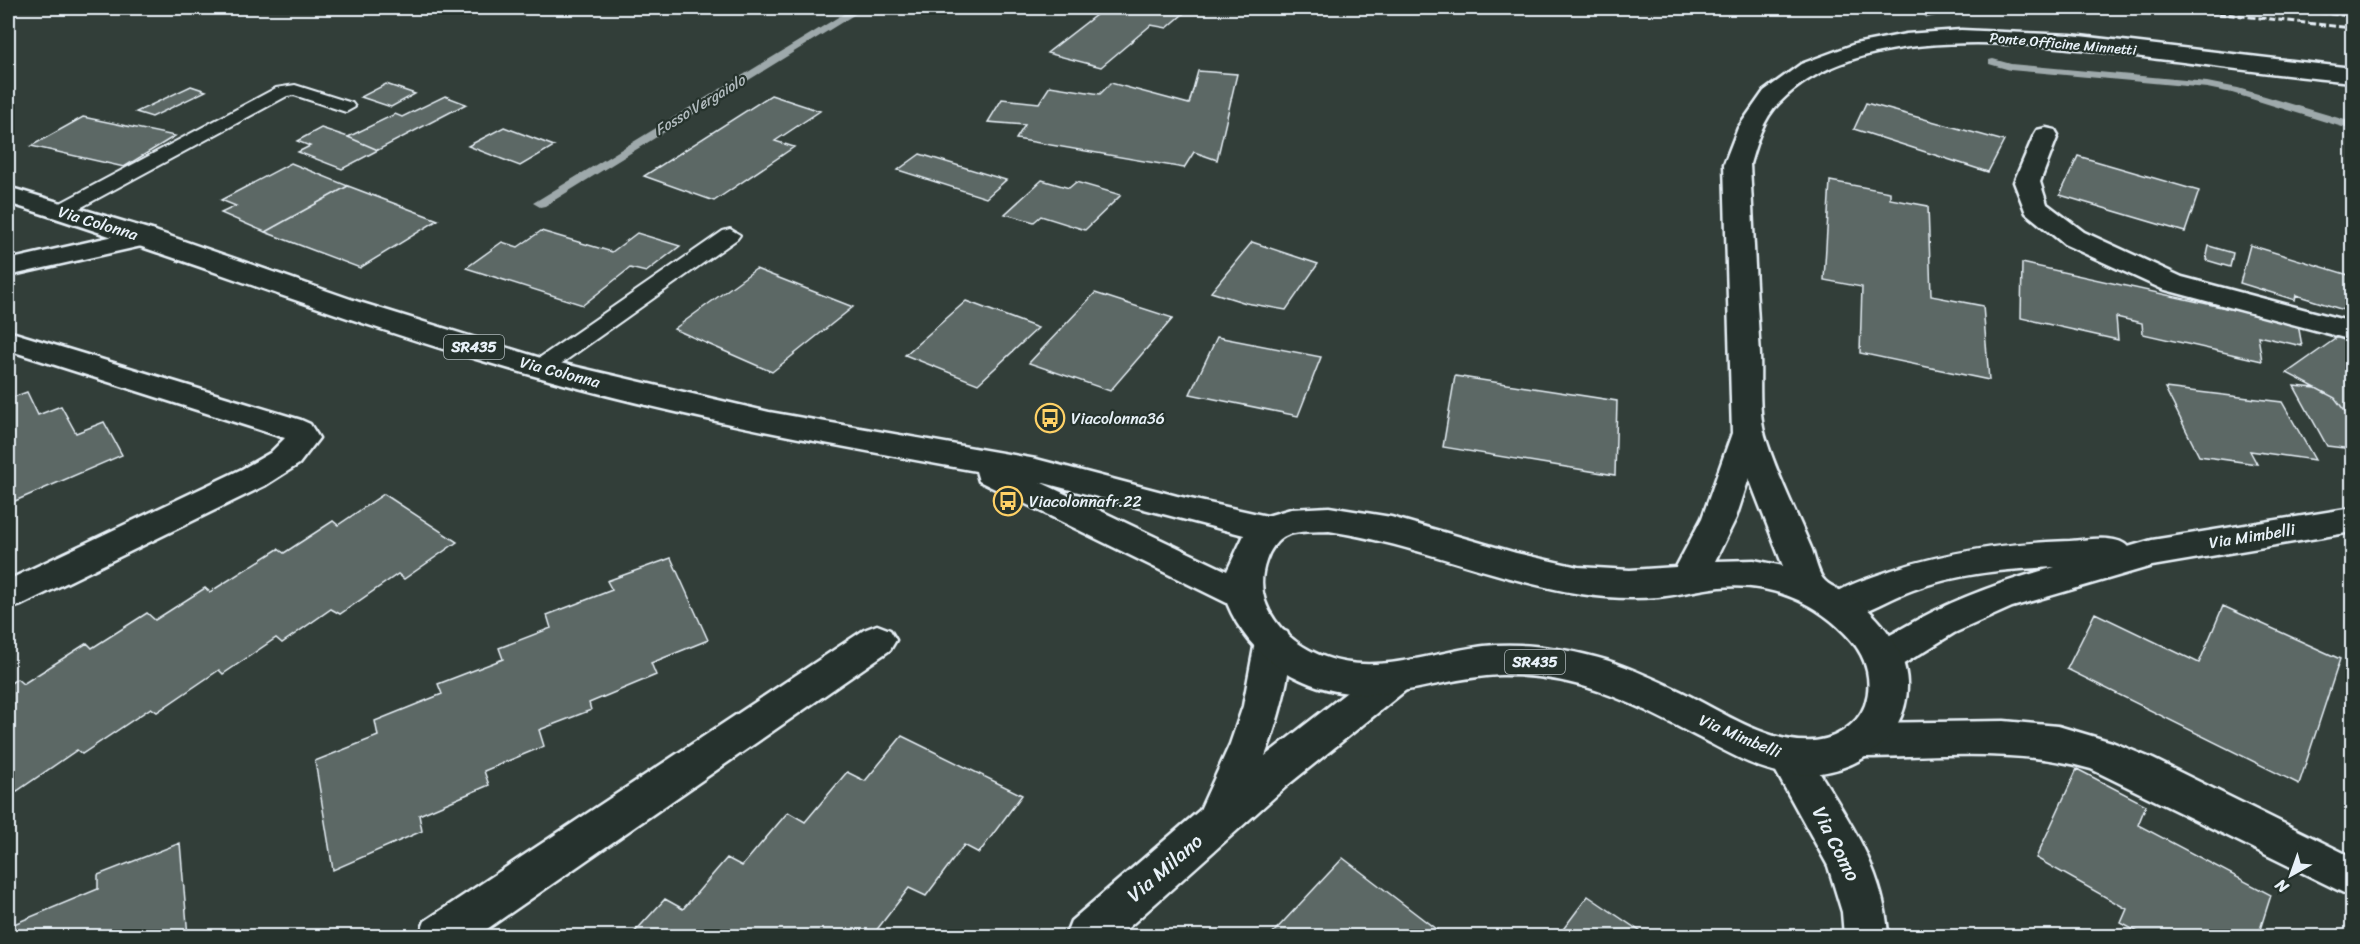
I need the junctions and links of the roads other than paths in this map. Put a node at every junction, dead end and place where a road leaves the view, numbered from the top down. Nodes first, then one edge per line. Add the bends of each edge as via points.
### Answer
1 (2352, 75) edge
2 (346, 107) dead end
3 (2046, 135) dead end
4 (8, 195) edge
5 (60, 211) junction
6 (730, 235) dead end
7 (145, 237) junction
8 (8, 268) edge
9 (2352, 331) edge
10 (8, 340) edge
11 (540, 368) junction
12 (1748, 433) junction
13 (952, 454) junction
14 (2352, 520) edge
15 (1270, 529) junction
16 (2152, 553) junction
17 (1688, 579) junction
18 (1242, 594) junction
19 (8, 595) edge
20 (1825, 598) junction
21 (877, 640) dead end
22 (1274, 642) junction
23 (1884, 657) junction
24 (1392, 679) junction
25 (1866, 740) junction
26 (1788, 757) junction
27 (1216, 822) junction
28 (2352, 879) edge
29 (441, 936) edge
30 (1087, 936) edge
31 (1866, 936) edge

1 - 12 main road, Ponte Officine Minnetti via 2078,43 1983,37 1916,41 1859,50 1805,71 1771,96 1749,128 1737,164
2 - 5 lane via 295,90 282,92
3 - 9 main road via 2027,182 2035,207 2074,238 2172,283
4 - 5 main road, Via Colonna / SR435
5 - 7 main road, Via Colonna / SR435
6 - 11 lane
7 - 8 main road
7 - 11 main road, Via Colonna / SR435 via 349,308
10 - 19 main road via 290,428 303,438 279,464
11 - 13 main road, Via Colonna / SR435 via 769,423
12 - 17 main road, Ponte Officine Minnetti via 1719,518
12 - 20 main road, Ponte Officine Minnetti
13 - 15 main road, SR435 via 1036,470
13 - 18 main road, SR435
14 - 16 main road, Via Mimbelli
15 - 17 main road, SR435 via 1304,520 1358,522 1578,580 1617,584
15 - 18 main road via 1250,555
16 - 20 main road via 2055,553 1980,559
16 - 23 main road via 2001,596 1941,623
17 - 20 main road, SR435 via 1738,572 1782,580
18 - 22 main road, Via Mimbelli / SR435 via 1256,626
20 - 23 main road, SR435 via 1866,632
21 - 29 main road
22 - 24 main road, Via Mimbelli / SR435 via 1320,671 1344,677
22 - 27 main road via 1253,735
23 - 25 main road, SR435 via 1889,680 1885,706
24 - 26 main road, Via Mimbelli / SR435 via 1486,661 1562,664 1638,687 1747,743
24 - 27 main road, Via Milano
25 - 26 main road, Via Mimbelli / SR435 via 1847,750
25 - 28 main road via 2004,738 2058,743 2097,754 2139,771
26 - 31 main road, Via Como via 1855,879 1864,906
27 - 30 main road, Via Milano

